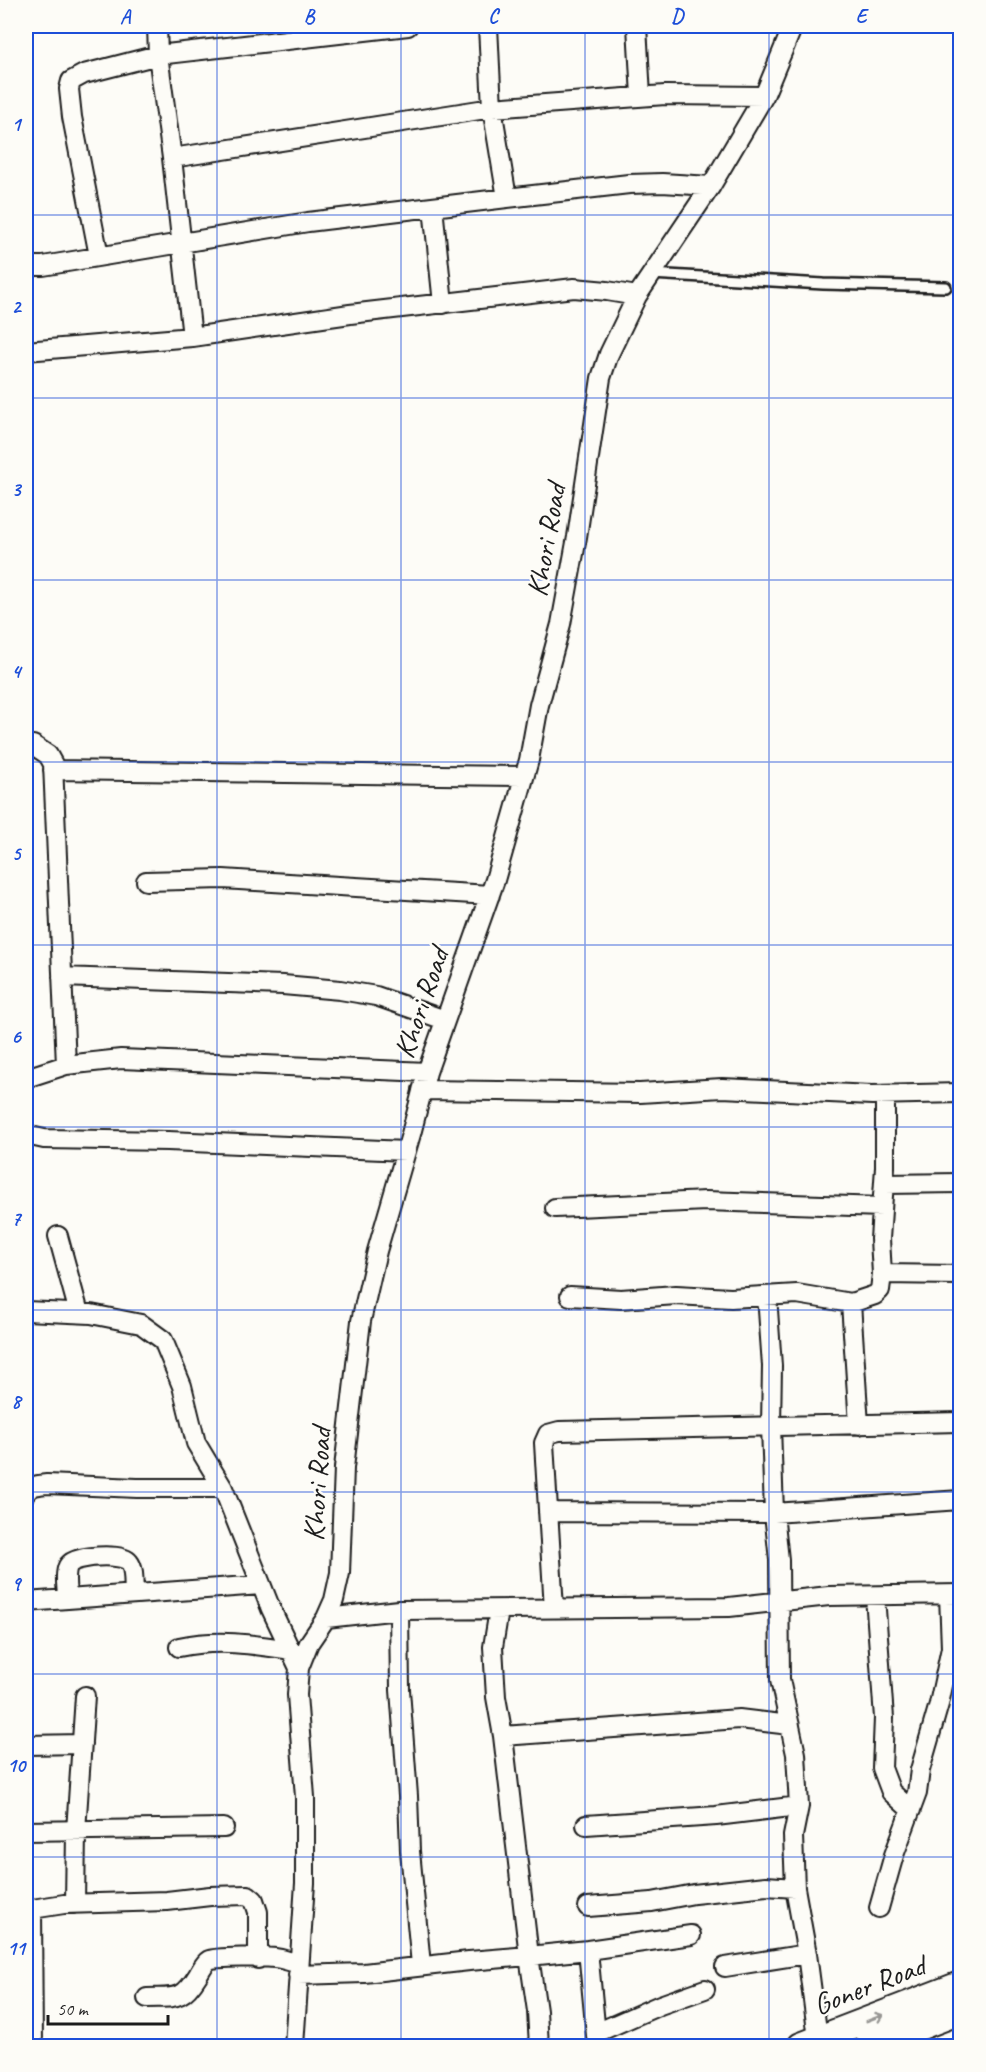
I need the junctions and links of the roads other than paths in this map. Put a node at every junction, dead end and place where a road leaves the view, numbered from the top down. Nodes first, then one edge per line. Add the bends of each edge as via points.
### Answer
1 (156, 26) edge
2 (408, 26) edge
3 (488, 26) edge
4 (637, 26) edge
5 (793, 26) edge
6 (158, 55) junction
7 (641, 96) junction
8 (764, 96) junction
9 (492, 108) junction
10 (172, 158) junction
11 (711, 186) junction
12 (507, 198) junction
13 (433, 207) junction
14 (181, 243) junction
15 (99, 256) junction
16 (26, 266) edge
17 (651, 274) junction
18 (946, 287) dead end
19 (637, 296) junction
20 (442, 304) junction
21 (192, 337) junction
22 (26, 351) edge
23 (33, 745) dead end
24 (53, 770) junction
25 (524, 776) junction
26 (146, 881) dead end
27 (490, 895) junction
28 (62, 977) junction
29 (445, 1020) junction
30 (66, 1065) junction
31 (427, 1072) junction
32 (26, 1078) edge
33 (422, 1090) junction
34 (960, 1093) edge
35 (885, 1095) junction
36 (26, 1135) edge
37 (406, 1151) junction
38 (960, 1183) edge
39 (884, 1184) junction
40 (882, 1207) junction
41 (555, 1208) dead end
42 (58, 1236) dead end
43 (882, 1274) junction
44 (960, 1275) edge
45 (570, 1296) dead end
46 (767, 1296) junction
47 (851, 1303) junction
48 (26, 1311) edge
49 (79, 1313) junction
50 (960, 1422) edge
51 (859, 1425) junction
52 (771, 1426) junction
53 (223, 1488) junction
54 (26, 1493) edge
55 (960, 1500) edge
56 (548, 1512) junction
57 (774, 1513) junction
58 (261, 1585) junction
59 (134, 1594) junction
60 (955, 1595) edge
61 (875, 1596) junction
62 (68, 1599) junction
63 (780, 1601) junction
64 (26, 1602) edge
65 (554, 1609) junction
66 (399, 1610) junction
67 (499, 1610) junction
68 (326, 1618) junction
69 (179, 1647) dead end
70 (291, 1650) junction
71 (299, 1668) junction
72 (85, 1696) dead end
73 (790, 1725) junction
74 (503, 1736) junction
75 (82, 1744) junction
76 (26, 1745) edge
77 (799, 1806) junction
78 (911, 1810) junction
79 (586, 1825) dead end
80 (224, 1828) dead end
81 (26, 1831) edge
82 (76, 1831) junction
83 (795, 1888) junction
84 (75, 1904) junction
85 (588, 1907) dead end
86 (879, 1908) dead end
87 (29, 1909) edge
88 (691, 1935) dead end
89 (588, 1950) junction
90 (807, 1954) junction
91 (530, 1956) junction
92 (258, 1959) junction
93 (421, 1965) junction
94 (725, 1967) dead end
95 (298, 1969) junction
96 (960, 1985) edge
97 (705, 1989) dead end
98 (147, 1998) dead end
99 (960, 2012) edge
100 (596, 2040) edge
101 (812, 2045) edge
102 (33, 2046) edge
103 (294, 2046) edge
104 (539, 2046) edge
105 (869, 2046) edge

1 - 6 street
2 - 6 street
3 - 9 street
4 - 7 street
5 - 8 street, Khori Road
6 - 10 street
6 - 15 street via 71,81 72,117
7 - 8 street
7 - 9 street
8 - 11 street, Khori Road
9 - 10 street
9 - 12 street
10 - 14 street
11 - 12 street via 629,184
11 - 17 street, Khori Road
12 - 13 street
13 - 14 street
13 - 20 street
14 - 15 street
14 - 21 street
15 - 16 street
17 - 18 lane via 760,282
17 - 19 street, Khori Road
19 - 20 street via 574,288
19 - 25 street, Khori Road via 601,378 561,624
20 - 21 street
21 - 22 street
23 - 24 street via 48,755
24 - 25 street
24 - 28 street
25 - 27 street, Khori Road
26 - 27 street via 223,879
27 - 29 street, Khori Road
28 - 29 street via 340,990 375,996
28 - 30 street
29 - 31 street, Khori Road
30 - 31 street via 121,1059
30 - 32 street
31 - 33 street, Khori Road
33 - 35 street via 640,1093 722,1088
33 - 37 street, Khori Road
34 - 35 street
35 - 39 street
36 - 37 street via 44,1139
37 - 68 street, Khori Road via 377,1251 362,1322 344,1468 340,1573
38 - 39 street
39 - 40 street
40 - 41 street via 706,1201
40 - 43 street
42 - 49 street
43 - 44 street
43 - 47 street via 880,1290 875,1295
45 - 46 street
46 - 47 street via 797,1294
46 - 52 street
47 - 51 street
48 - 49 street
49 - 53 street via 141,1324 163,1340 182,1386 196,1443
50 - 51 street
51 - 52 street
52 - 56 street via 548,1434 544,1443
52 - 57 street
53 - 54 street via 47,1484 37,1485
53 - 58 street
55 - 57 street
56 - 57 street
56 - 65 street
57 - 63 street
58 - 59 street
58 - 70 street
59 - 62 street
59 - 62 street via 128,1559 80,1558 67,1566
60 - 61 street
60 - 78 street via 951,1648
61 - 63 street
61 - 78 street via 884,1718 882,1768 891,1792
62 - 64 street
63 - 65 street via 729,1607
63 - 73 street via 780,1680
65 - 67 street
66 - 67 street
66 - 68 street
66 - 93 street via 400,1690
67 - 74 street via 493,1647
68 - 71 street, Khori Road via 309,1643
69 - 70 street via 224,1642
70 - 71 street
71 - 95 street, Khori Road via 305,1883
72 - 75 street
73 - 74 street via 739,1719
73 - 77 street
74 - 91 street
75 - 76 street
75 - 82 street
77 - 79 street
77 - 83 street via 793,1836
78 - 86 street
80 - 82 street
81 - 82 street
82 - 84 street
83 - 85 street via 766,1886
83 - 90 street
84 - 87 street
84 - 92 street via 248,1895 255,1900 258,1912
87 - 102 street
88 - 89 street
89 - 91 street
89 - 100 street
90 - 94 street
90 - 101 street
91 - 93 street
91 - 104 street
92 - 95 street via 273,1958
92 - 98 street via 210,1959 183,1995
93 - 95 street via 364,1973
95 - 103 street, Khori Road
101 -> 96 street, Goner Road
97 - 100 street via 660,2005
99 - 105 street, Goner Road

